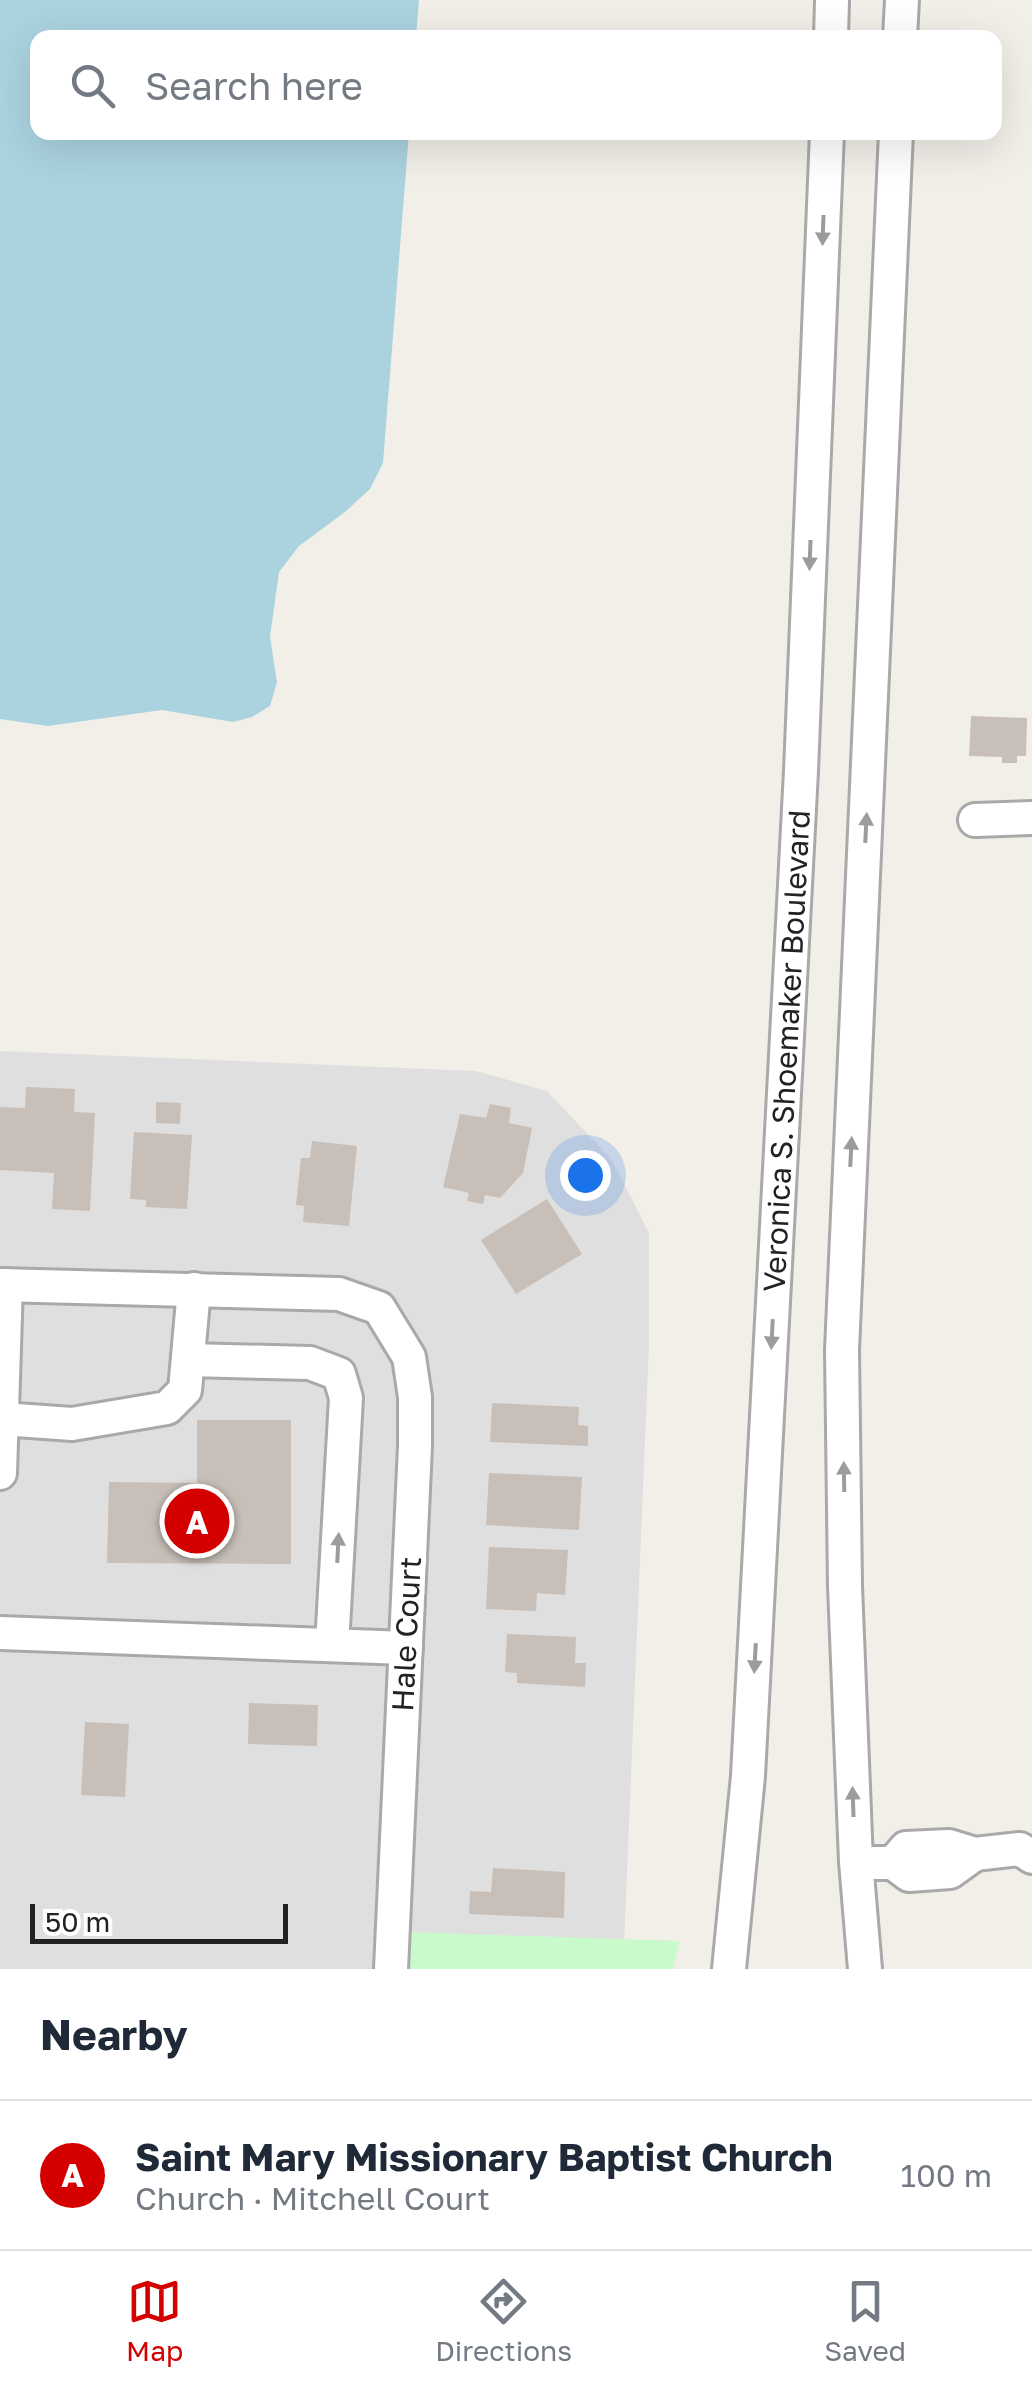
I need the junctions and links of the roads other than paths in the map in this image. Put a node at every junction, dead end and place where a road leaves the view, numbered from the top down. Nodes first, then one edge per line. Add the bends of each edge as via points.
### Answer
1 (832, 0) edge
2 (902, 0) edge
3 (830, 30) edge
4 (900, 30) edge
5 (827, 140) edge
6 (896, 140) edge
7 (1032, 818) edge
8 (975, 820) dead end
9 (3, 1285) edge
10 (194, 1289) junction
11 (188, 1360) junction
12 (2, 1419) edge
13 (0, 1473) edge
14 (0, 1632) edge
15 (332, 1645) junction
16 (406, 1648) junction
17 (1032, 1857) edge
18 (856, 1862) junction
19 (390, 1969) edge
20 (729, 1969) edge
21 (865, 1969) edge

1 - 3 street
2 - 4 street
5 -> 20 street, Veronica S. Shoemaker Boulevard via 748,1776
18 -> 6 street via 842,1350
7 - 8 street
9 - 10 street
9 - 12 street
10 - 11 street
10 - 16 street, Hale Court via 339,1294 378,1308 409,1357 415,1398
11 - 12 street via 185,1390 167,1408 72,1424
15 -> 11 street via 346,1398 339,1374 310,1363
12 - 13 street
14 - 15 street
15 - 16 street
16 - 19 street, Hale Court
17 - 18 street via 1020,1849 975,1854 949,1846 906,1848 893,1862
18 - 21 street

